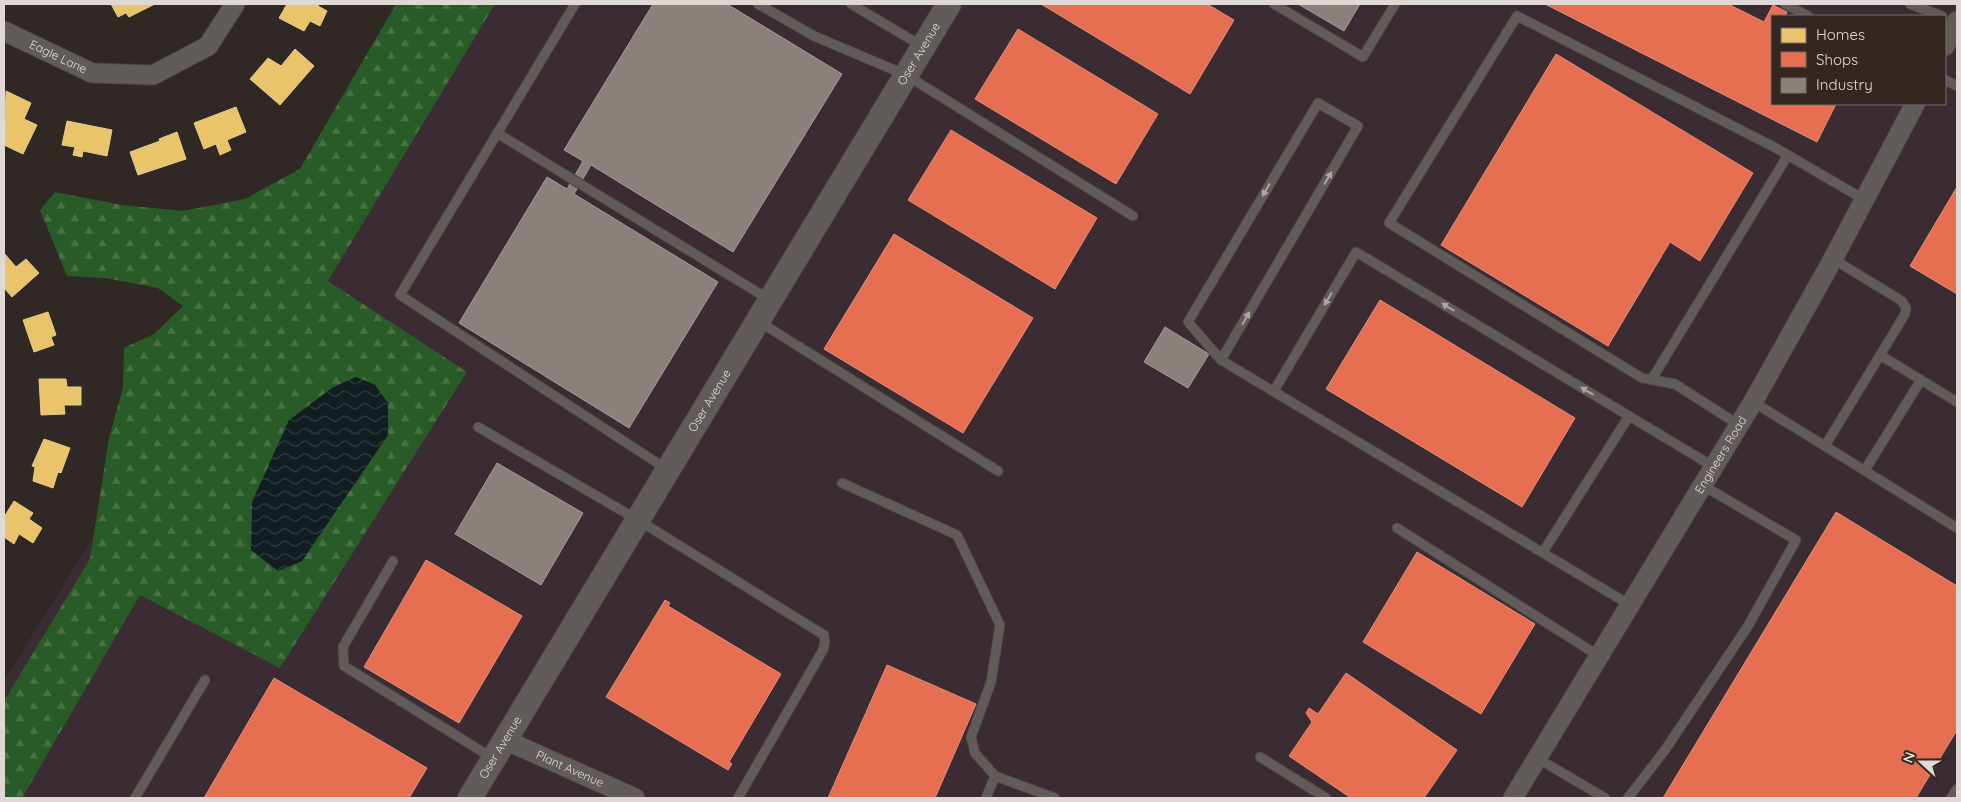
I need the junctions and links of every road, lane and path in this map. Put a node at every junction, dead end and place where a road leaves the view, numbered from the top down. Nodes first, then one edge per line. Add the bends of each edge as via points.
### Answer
1 (235, 4) edge
2 (575, 4) edge
3 (758, 4) edge
4 (852, 4) edge
5 (950, 4) edge
6 (1274, 4) edge
7 (1395, 4) edge
8 (1785, 4) edge
9 (1910, 4) edge
10 (1806, 15) edge
11 (1939, 15) edge
12 (1957, 21) edge
13 (4, 31) edge
14 (1946, 44) edge
15 (924, 46) junction
16 (906, 75) junction
17 (1914, 105) edge
18 (497, 133) junction
19 (1788, 155) junction
20 (1865, 200) junction
21 (1133, 216) dead end
22 (1833, 259) junction
23 (770, 300) junction
24 (758, 321) junction
25 (1880, 355) junction
26 (1221, 360) junction
27 (1652, 379) junction
28 (1921, 380) junction
29 (1274, 390) junction
30 (1753, 402) junction
31 (1957, 402) edge
32 (1629, 416) junction
33 (1739, 425) junction
34 (478, 428) dead end
35 (1825, 446) junction
36 (1714, 467) junction
37 (668, 470) junction
38 (1865, 470) junction
39 (998, 471) dead end
40 (842, 483) dead end
41 (1702, 485) junction
42 (638, 520) junction
43 (1397, 528) dead end
44 (1957, 528) edge
45 (1543, 552) junction
46 (393, 561) dead end
47 (1630, 605) junction
48 (1599, 656) junction
49 (205, 680) dead end
50 (499, 749) junction
51 (1260, 757) dead end
52 (1537, 758) junction
53 (995, 776) junction
54 (1957, 789) edge
55 (135, 798) edge
56 (470, 798) edge
57 (635, 798) edge
58 (738, 798) edge
59 (986, 798) edge
60 (1055, 798) edge
61 (1326, 798) edge
62 (1512, 798) edge
63 (1605, 798) edge
64 (1628, 798) edge
65 (1951, 798) edge

1 - 13 street, Eagle Lane via 208,46 153,75 92,73
2 - 18 lane
3 - 16 lane via 814,36
4 - 15 lane
5 - 15 street, Oser Avenue
6 - 7 lane via 1363,57
8 - 10 lane
9 - 11 lane
12 - 14 street
15 - 16 street, Oser Avenue
16 - 21 lane
16 - 23 street, Oser Avenue
17 - 20 street, Engineers Road
18 - 23 lane
18 - 37 lane via 400,295
19 - 20 lane
19 - 27 lane
19 - 27 lane via 1517,16 1389,223 1642,378
20 - 22 street, Engineers Road
22 - 25 lane via 1902,301 1906,308
22 - 30 street, Engineers Road
23 - 24 street, Oser Avenue
24 - 37 street, Oser Avenue
24 - 39 lane
25 - 28 lane
25 - 35 lane
26 -> 26 lane via 1358,126 1318,103 1188,322
26 - 29 lane
27 - 33 lane via 1675,384
28 - 31 lane
28 - 38 lane
32 -> 29 lane via 1356,252
29 - 45 lane
30 - 33 street, Engineers Road
30 - 35 lane
32 - 36 lane
32 - 45 lane
33 - 36 street, Engineers Road
34 - 42 lane
35 - 38 lane
36 - 41 street, Engineers Road
37 - 42 street, Oser Avenue
38 - 44 lane
40 - 53 lane via 957,535 1000,625 991,682 971,736 975,753
41 - 47 street, Engineers Road
41 - 64 lane via 1796,540 1748,626 1665,750
42 - 50 street, Oser Avenue
42 - 58 lane via 824,635 823,650
43 - 48 lane
45 - 47 lane
46 - 50 lane via 343,647 344,666
47 - 48 street, Engineers Road
48 - 52 street, Engineers Road
49 - 55 lane
50 - 56 street, Oser Avenue
50 - 57 street, Plant Avenue
51 - 61 lane
52 - 62 street, Engineers Road
52 - 63 lane
53 - 59 lane
53 - 60 lane
54 - 65 lane

